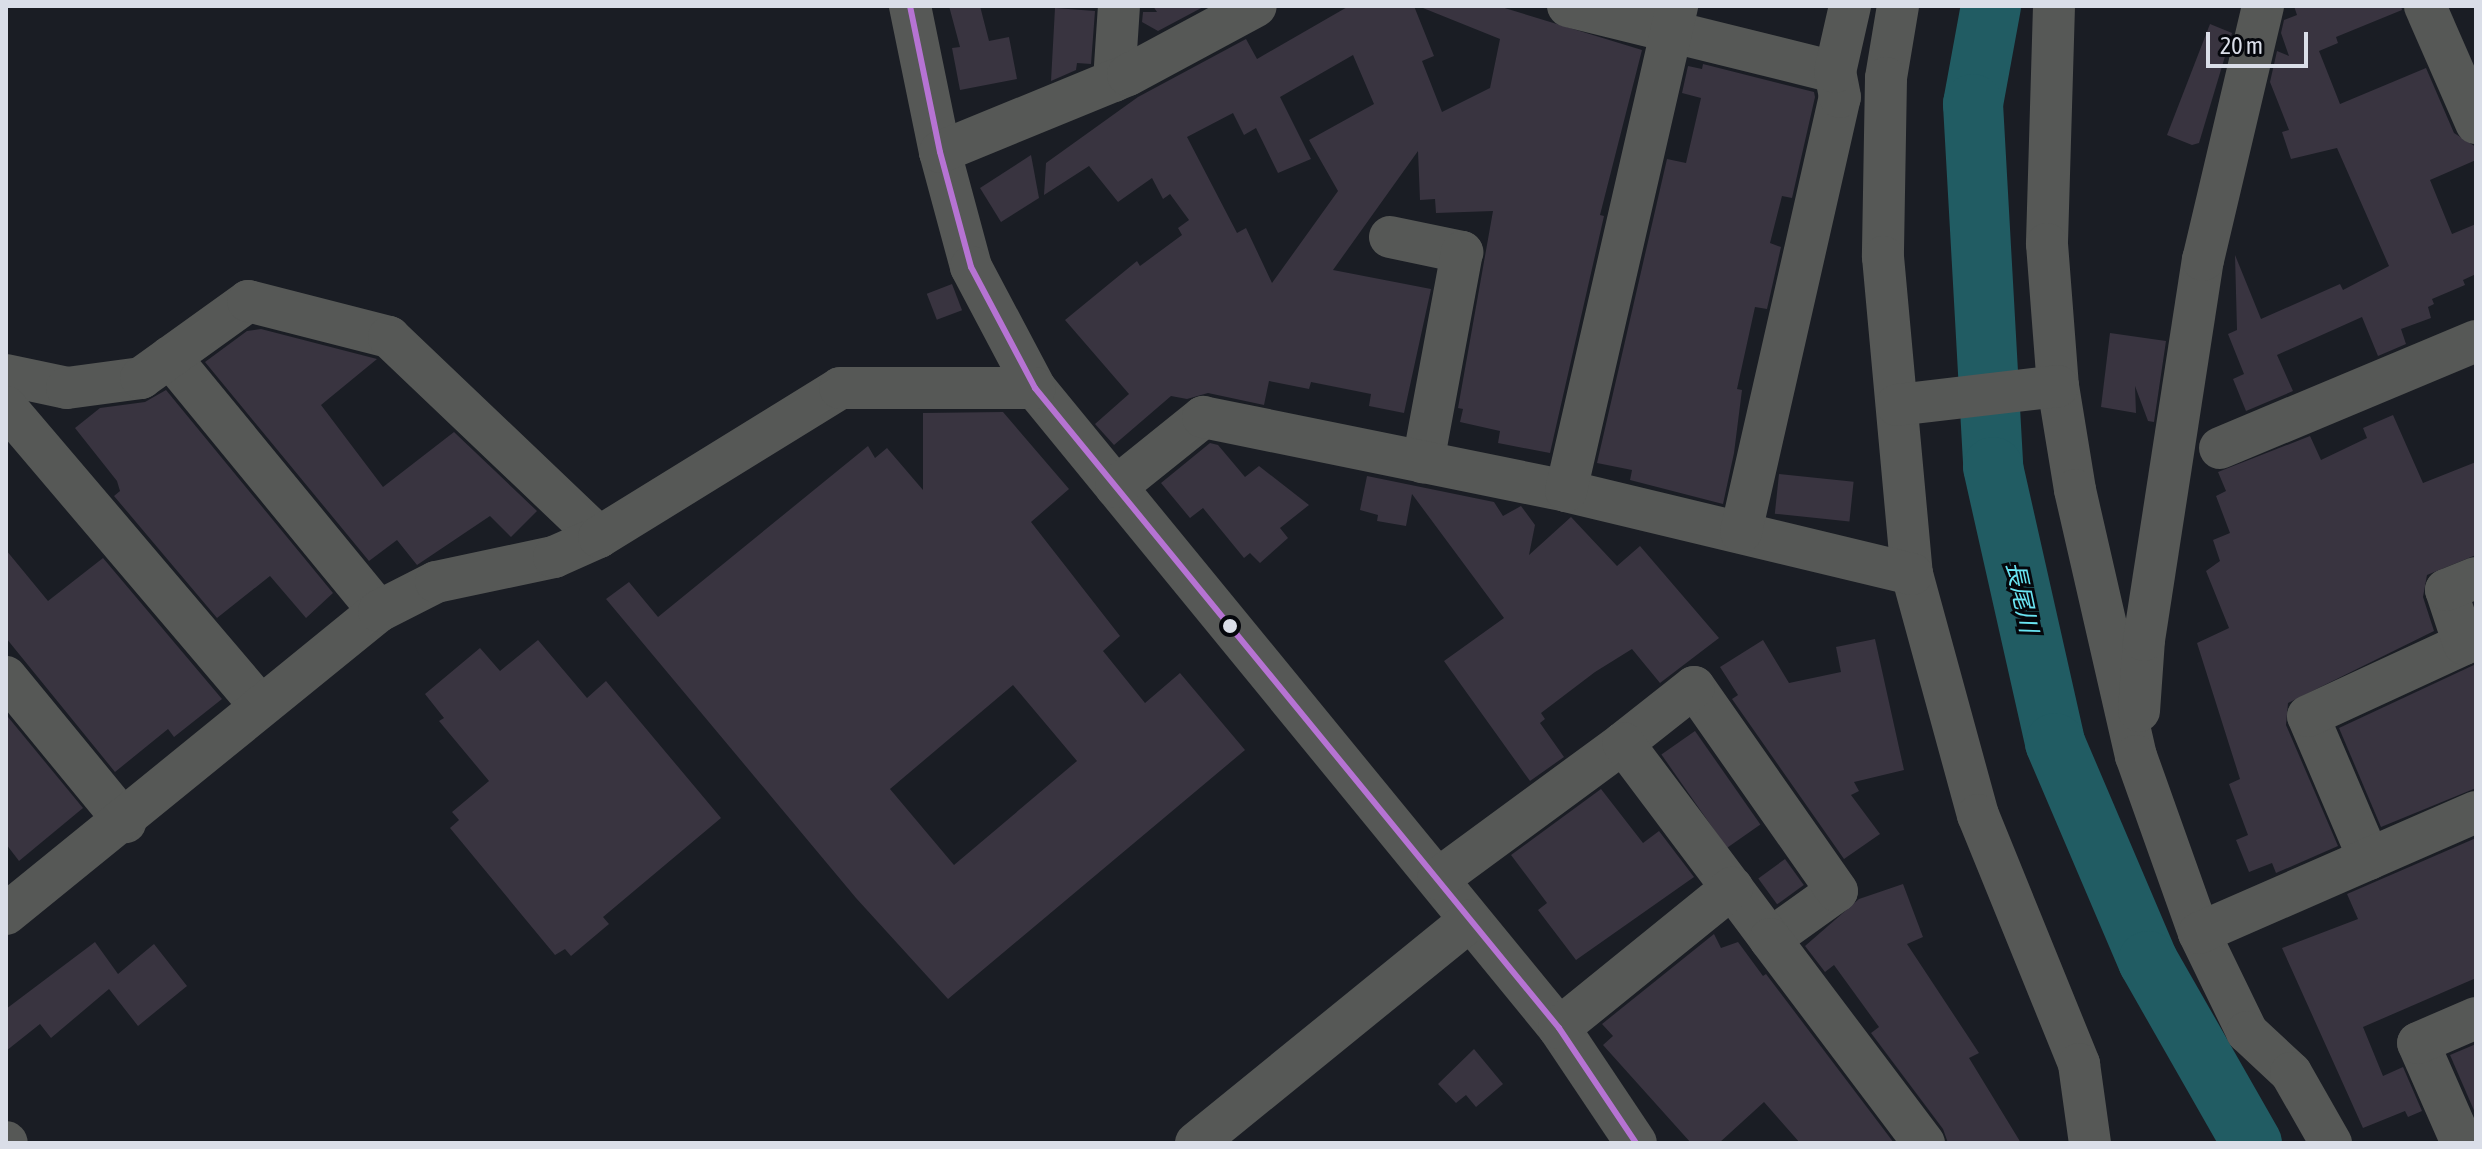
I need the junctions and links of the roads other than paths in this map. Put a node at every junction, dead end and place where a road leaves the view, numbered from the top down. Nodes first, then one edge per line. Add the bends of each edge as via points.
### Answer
1 (910, 6) edge
2 (1119, 6) edge
3 (1256, 6) edge
4 (1568, 6) edge
5 (1850, 6) edge
6 (1898, 6) edge
7 (2054, 6) edge
8 (2263, 6) edge
9 (2425, 6) edge
10 (1674, 19) edge
11 (1835, 72) junction
12 (1114, 81) junction
13 (2473, 108) edge
14 (940, 152) junction
15 (1390, 237) dead end
16 (2476, 341) edge
17 (170, 357) junction
18 (6, 375) edge
19 (2058, 386) junction
20 (1035, 388) junction
21 (1897, 405) junction
22 (6, 407) edge
23 (2220, 448) dead end
24 (1423, 462) junction
25 (1116, 487) junction
26 (1566, 491) junction
27 (1741, 532) junction
28 (599, 537) junction
29 (1912, 574) junction
30 (2476, 578) edge
31 (379, 611) junction
32 (6, 677) edge
33 (260, 705) junction
34 (1623, 743) junction
35 (2136, 756) junction
36 (2476, 812) edge
37 (125, 822) junction
38 (2369, 859) junction
39 (1438, 879) junction
40 (1732, 888) junction
41 (6, 914) edge
42 (1470, 920) junction
43 (2199, 933) junction
44 (1770, 939) junction
45 (2476, 1018) edge
46 (1559, 1028) junction
47 (1196, 1143) edge
48 (1636, 1143) edge
49 (1924, 1143) edge
50 (2090, 1143) edge
51 (2331, 1143) edge
52 (2462, 1143) edge

1 - 14 street
2 - 12 street
3 - 12 street
4 - 10 street
5 - 11 street
6 - 21 street via 1886,78 1883,257
7 - 19 street via 2047,244
8 - 35 street via 2203,260 2144,640
9 - 13 street
10 - 11 street
10 - 26 street
11 - 27 street via 1840,97
12 - 14 street
14 - 20 street via 971,267
15 - 24 street via 1462,252
16 - 23 street
17 - 18 street via 141,378 67,388
17 - 28 street via 248,301 389,337
17 - 31 street
19 - 21 street
19 - 35 street via 2075,490
20 - 25 street
20 - 28 street via 840,388
21 - 29 street
22 - 33 street
24 - 25 street via 1203,417
24 - 26 street
25 - 39 street
26 - 27 street
27 - 29 street
28 - 31 street via 554,557 436,582
29 - 50 street via 1978,815 2079,1064
30 - 38 street via 2446,590 2464,644 2308,716
31 - 33 street
32 - 37 street
33 - 37 street
34 - 39 street
34 - 40 street
34 - 44 street via 1694,687 1837,891
35 - 43 street
36 - 38 street
37 - 41 street
38 - 43 street
39 - 42 street
40 - 44 street
40 - 46 street
42 - 46 street
42 - 47 street
43 - 51 street via 2247,1032 2291,1073
44 - 49 street
45 - 52 street via 2418,1043
46 - 48 street

